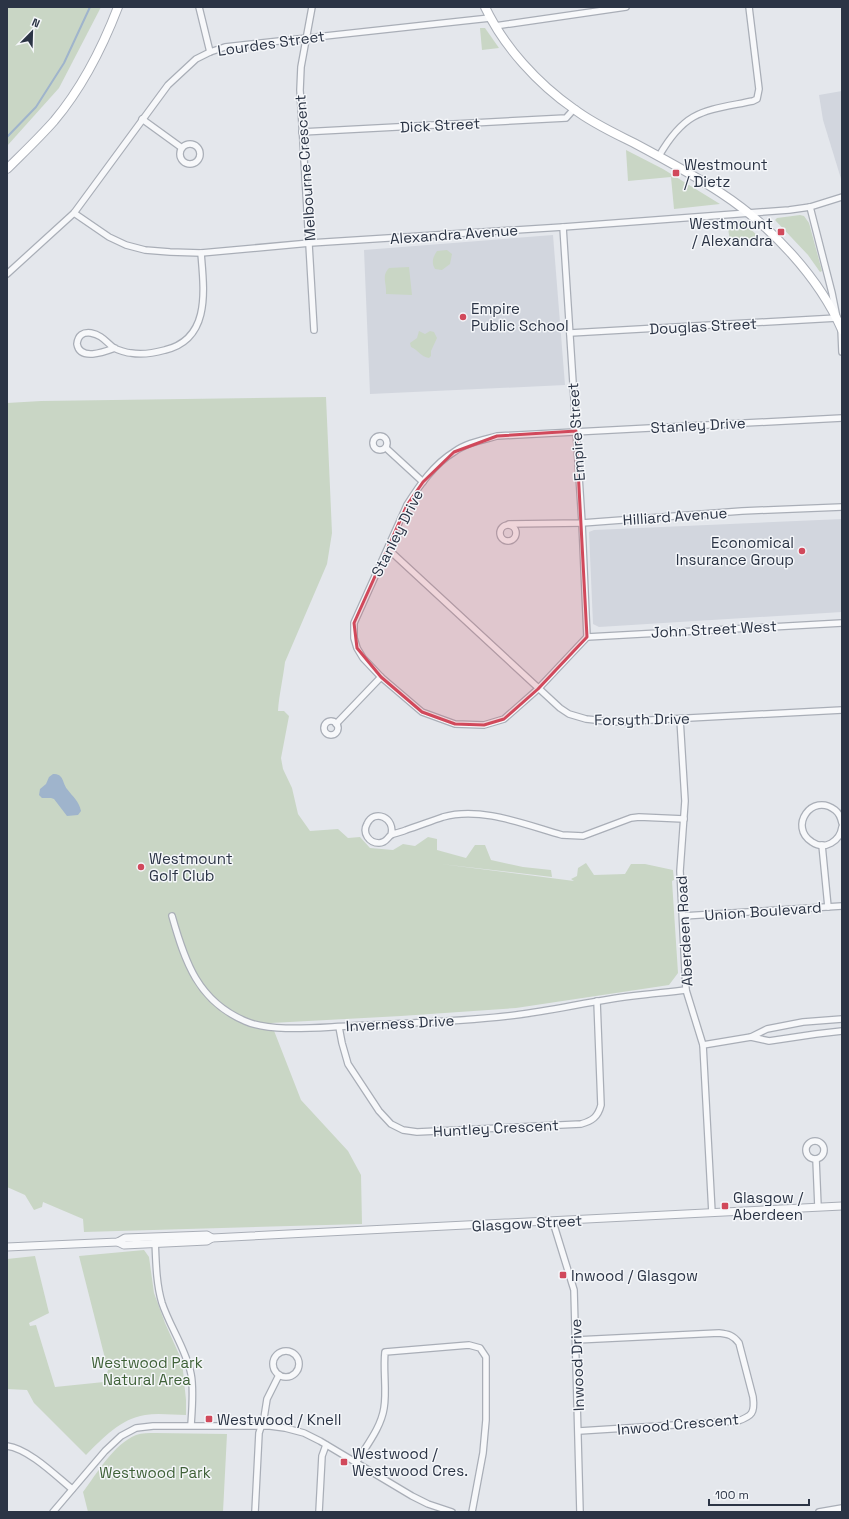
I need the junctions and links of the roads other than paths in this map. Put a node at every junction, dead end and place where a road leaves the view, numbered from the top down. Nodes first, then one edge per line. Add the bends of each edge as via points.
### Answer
1 (118, 7) edge
2 (199, 7) edge
3 (312, 7) edge
4 (485, 7) edge
5 (626, 7) edge
6 (748, 7) edge
7 (490, 18) junction
8 (495, 26) junction
9 (305, 37) junction
10 (210, 52) junction
11 (574, 110) junction
12 (142, 119) junction
13 (302, 132) junction
14 (182, 148) dead end
15 (660, 156) junction
16 (7, 169) edge
17 (842, 197) edge
18 (810, 207) junction
19 (748, 212) junction
20 (74, 213) junction
21 (563, 226) junction
22 (310, 243) junction
23 (201, 253) junction
24 (7, 274) edge
25 (837, 318) junction
26 (841, 329) edge
27 (314, 330) dead end
28 (570, 333) junction
29 (115, 348) junction
30 (842, 352) edge
31 (842, 418) edge
32 (576, 432) junction
33 (386, 448) dead end
34 (423, 482) junction
35 (842, 507) edge
36 (582, 522) junction
37 (509, 524) dead end
38 (388, 549) junction
39 (842, 623) edge
40 (587, 637) junction
41 (381, 677) junction
42 (538, 689) junction
43 (842, 710) edge
44 (680, 719) junction
45 (336, 724) dead end
46 (684, 819) junction
47 (842, 823) edge
48 (842, 827) edge
49 (391, 836) junction
50 (822, 845) junction
51 (842, 906) edge
52 (828, 907) junction
53 (172, 916) dead end
54 (683, 916) junction
55 (686, 990) junction
56 (597, 1001) junction
57 (842, 1019) edge
58 (340, 1026) junction
59 (842, 1031) edge
60 (751, 1037) junction
61 (703, 1045) junction
62 (816, 1159) dead end
63 (842, 1206) edge
64 (818, 1207) junction
65 (712, 1213) junction
66 (553, 1222) junction
67 (155, 1241) junction
68 (7, 1247) edge
69 (576, 1340) junction
70 (279, 1375) junction
71 (191, 1425) junction
72 (262, 1425) junction
73 (579, 1431) junction
74 (326, 1445) junction
75 (7, 1446) edge
76 (356, 1463) junction
77 (72, 1489) junction
78 (842, 1508) edge
79 (53, 1512) edge
80 (255, 1512) edge
81 (319, 1512) edge
82 (452, 1512) edge
83 (472, 1512) edge
84 (580, 1512) edge
85 (819, 1512) edge

1 - 16 main road via 108,32 75,93 54,121
2 - 10 street
3 - 9 street, Melbourne Crescent
4 - 7 main road
5 - 8 street
6 - 15 street via 759,89 757,99 713,108 686,121
7 - 8 main road
7 - 9 street, Lourdes Street
8 - 11 main road via 520,59
9 - 10 street, Lourdes Street via 225,47
9 - 13 street, Melbourne Crescent via 301,66
10 - 12 street, Lourdes Street via 196,60 168,85
11 - 13 street, Dick Street via 566,118
11 - 15 main road
12 - 14 street
12 - 20 street, Lourdes Street
13 - 22 street, Melbourne Crescent
15 - 19 main road
17 - 18 street, Alexandra Avenue
18 - 19 street, Alexandra Avenue
18 - 25 street
19 - 21 street, Alexandra Avenue
19 - 25 main road via 797,260
20 - 23 street, Alexandra Avenue via 109,237 126,245 151,251
20 - 24 street, Lourdes Street
21 - 22 street, Alexandra Avenue
21 - 28 street, Empire Street
22 - 23 street, Alexandra Avenue
22 - 27 street, Melbourne Crescent
23 - 29 street via 202,305 192,335 184,343 156,352 131,353
25 - 26 main road
25 - 28 street, Douglas Street
26 - 30 street
28 - 32 street, Empire Street
29 - 29 street via 99,335 87,333 79,336 76,344 79,349 91,354
31 - 32 street, Stanley Drive
32 - 34 street, Stanley Drive via 497,436 477,441 454,452
32 - 36 street, Empire Street
33 - 34 street
34 - 38 street, Stanley Drive via 407,505
35 - 36 street, Hilliard Avenue via 742,510
36 - 37 street, Hilliard Avenue
36 - 40 street, Empire Street
38 - 41 street, Stanley Drive via 354,623 357,648
38 - 42 street, Forsyth Drive
39 - 40 street, John Street West
40 - 42 street, Stanley Drive
41 - 42 street, Stanley Drive via 422,712 455,724 484,725 504,719
41 - 45 street
42 - 44 street, Forsyth Drive via 569,714 586,719 614,722
43 - 44 street, Forsyth Drive
44 - 46 street, Aberdeen Road
46 - 49 street via 631,818 583,836 573,836 494,816 456,814
46 - 54 street, Aberdeen Road via 680,871
47 - 50 street via 838,812 831,807 823,805 810,809 804,816 802,828 810,842
48 - 50 street via 839,837 834,842
49 - 49 street via 392,829 387,818 376,816 367,822 365,830 372,841 384,842
50 - 52 street
51 - 52 street, Union Boulevard
52 - 54 street, Union Boulevard
53 - 58 street, Inverness Drive via 181,947 196,980 204,992 230,1014 244,1021 278,1028
54 - 55 street, Aberdeen Road
55 - 56 street, Inverness Drive
55 - 61 street, Aberdeen Road
56 - 58 street, Inverness Drive via 508,1016
56 - 58 street, Huntley Crescent via 601,1105 590,1122 581,1124 417,1132 403,1130 391,1124 379,1111 348,1064
57 - 60 street via 803,1022 767,1030
59 - 60 street via 768,1041
60 - 61 street
61 - 65 street, Aberdeen Road
62 - 64 street
63 - 64 street, Glasgow Street
64 - 65 street, Glasgow Street
65 - 66 street, Glasgow Street
66 - 67 street, Glasgow Street via 212,1238 207,1241
66 - 69 street, Inwood Drive via 574,1290
67 - 68 street, Glasgow Street via 125,1238 118,1242
67 - 71 street via 162,1303 191,1374
69 - 73 street, Inwood Drive
69 - 73 street, Inwood Crescent via 729,1334 739,1343 754,1397 752,1413 738,1421
70 - 70 street via 291,1376 299,1365 298,1358 289,1351 282,1351 274,1357 272,1365
70 - 72 street via 267,1399
71 - 72 street
71 - 77 street via 145,1426 121,1436
72 - 74 street via 285,1428
72 - 80 street via 259,1433
73 - 84 street, Inwood Drive
74 - 76 street
74 - 81 street via 322,1456
75 - 77 street via 15,1447 26,1454
76 - 82 street via 412,1496
76 - 83 street via 380,1423 385,1407 385,1352 469,1345 480,1348 486,1358 486,1420
77 - 79 street
78 - 85 street

